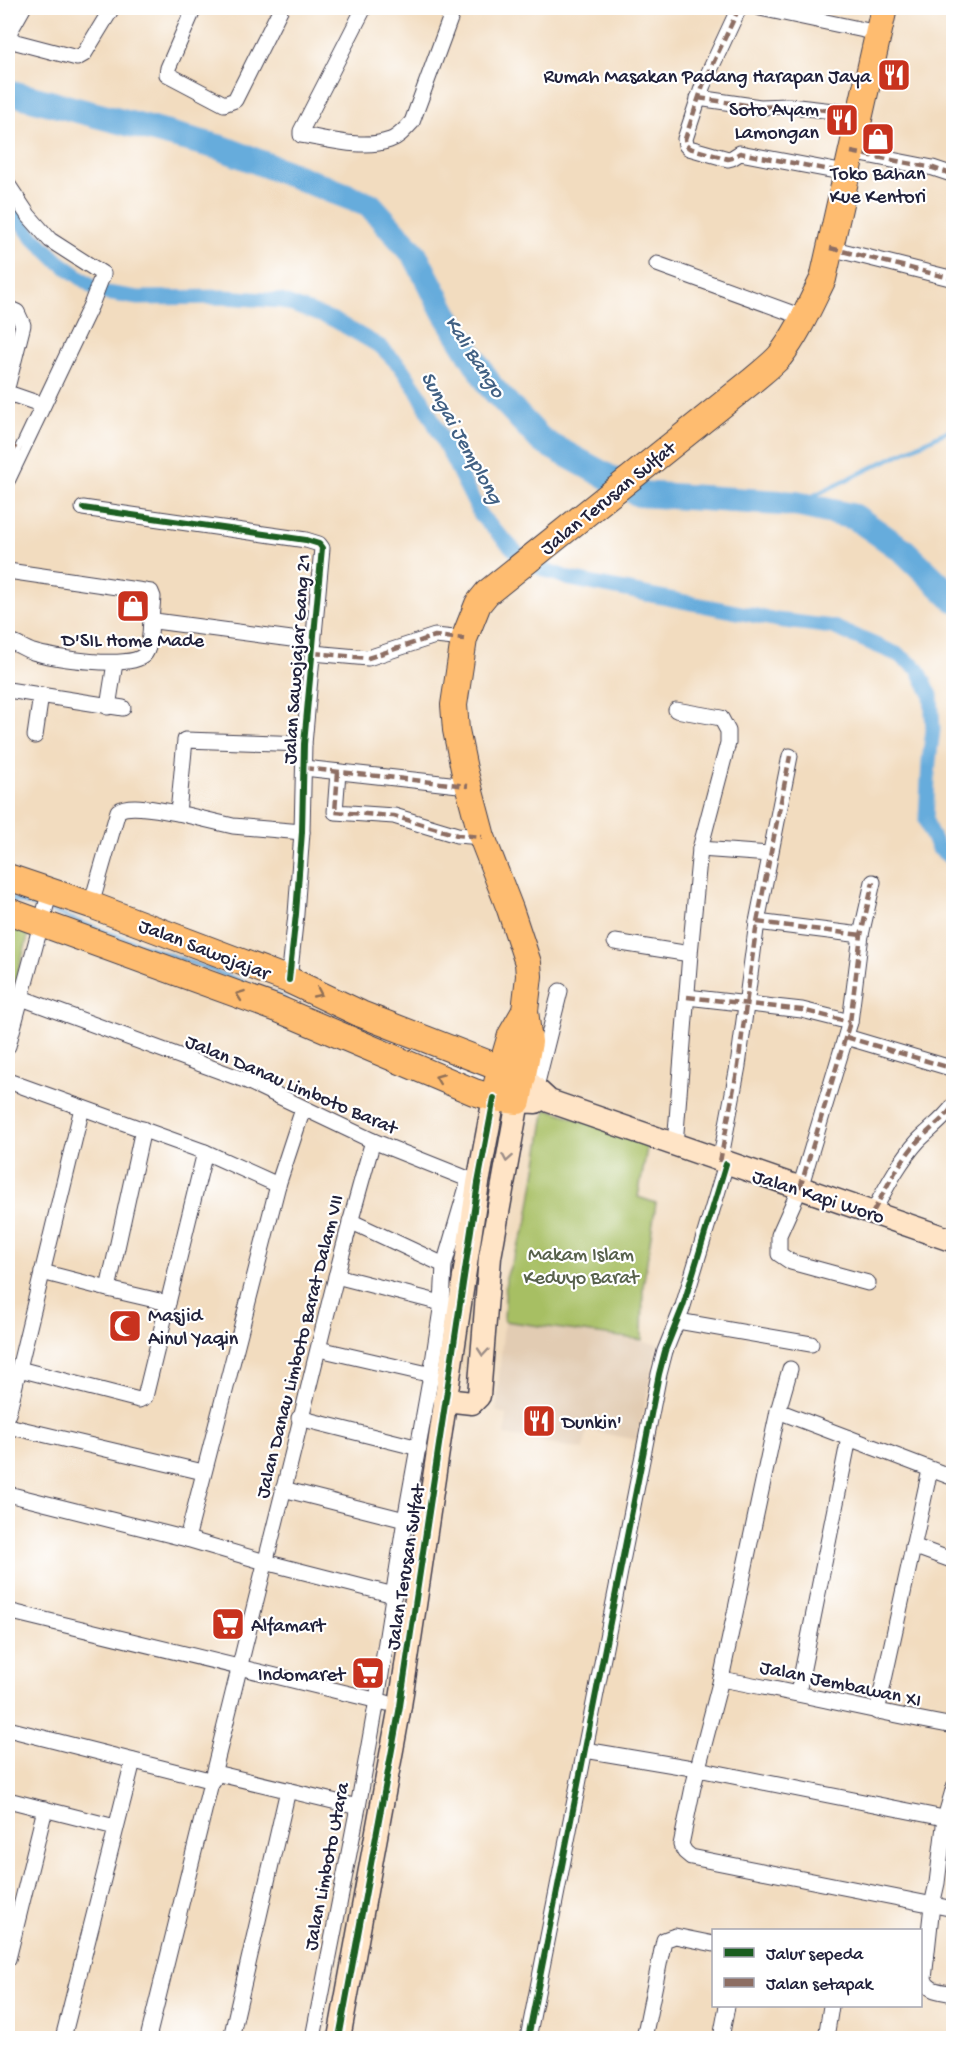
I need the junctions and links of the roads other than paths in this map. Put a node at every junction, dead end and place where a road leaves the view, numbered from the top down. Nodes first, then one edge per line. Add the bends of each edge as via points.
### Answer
1 (23, 8) edge
2 (112, 8) edge
3 (194, 8) edge
4 (281, 8) edge
5 (364, 8) edge
6 (454, 8) edge
7 (739, 8) edge
8 (760, 8) edge
9 (884, 8) edge
10 (878, 33) junction
11 (698, 98) junction
12 (860, 114) junction
13 (848, 163) junction
14 (954, 175) edge
15 (8, 185) edge
16 (830, 248) junction
17 (657, 264) dead end
18 (954, 279) edge
19 (8, 308) edge
20 (805, 318) junction
21 (8, 384) edge
22 (8, 393) edge
23 (43, 405) junction
24 (14, 448) edge
25 (8, 479) edge
26 (83, 508) dead end
27 (8, 571) edge
28 (151, 619) junction
29 (464, 639) junction
30 (8, 641) edge
31 (313, 648) junction
32 (115, 663) junction
33 (8, 690) edge
34 (41, 695) junction
35 (676, 710) dead end
36 (35, 736) dead end
37 (304, 744) junction
38 (790, 756) dead end
39 (304, 768) junction
40 (338, 772) junction
41 (468, 786) junction
42 (178, 813) junction
43 (302, 832) junction
44 (482, 837) junction
45 (700, 849) junction
46 (770, 854) junction
47 (8, 877) edge
48 (873, 882) dead end
49 (91, 905) junction
50 (45, 908) junction
51 (8, 910) edge
52 (757, 922) junction
53 (861, 935) junction
54 (615, 942) dead end
55 (690, 954) junction
56 (289, 980) junction
57 (560, 991) dead end
58 (14, 996) edge
59 (687, 997) junction
60 (746, 1003) junction
61 (850, 1022) junction
62 (846, 1037) junction
63 (8, 1046) edge
64 (954, 1069) edge
65 (8, 1081) edge
66 (522, 1091) junction
67 (954, 1105) edge
68 (82, 1108) junction
69 (303, 1109) junction
70 (143, 1129) junction
71 (373, 1141) junction
72 (675, 1145) junction
73 (205, 1152) junction
74 (723, 1163) junction
75 (474, 1181) junction
76 (278, 1185) junction
77 (800, 1188) junction
78 (873, 1212) junction
79 (350, 1221) junction
80 (954, 1241) edge
81 (479, 1255) junction
82 (444, 1265) junction
83 (42, 1272) junction
84 (336, 1276) junction
85 (868, 1283) dead end
86 (108, 1289) junction
87 (168, 1303) junction
88 (451, 1305) junction
89 (678, 1321) junction
90 (811, 1344) dead end
91 (319, 1349) junction
92 (19, 1369) junction
93 (790, 1369) dead end
94 (442, 1385) junction
95 (778, 1411) junction
96 (8, 1414) edge
97 (299, 1418) junction
98 (433, 1421) junction
99 (8, 1426) edge
100 (849, 1438) junction
101 (419, 1448) junction
102 (930, 1470) junction
103 (203, 1472) junction
104 (954, 1478) edge
105 (283, 1489) junction
106 (8, 1494) edge
107 (405, 1520) junction
108 (187, 1539) junction
109 (913, 1546) junction
110 (954, 1561) edge
111 (265, 1562) junction
112 (402, 1594) junction
113 (8, 1611) edge
114 (239, 1668) junction
115 (721, 1679) junction
116 (798, 1693) junction
117 (377, 1700) junction
118 (400, 1706) junction
119 (877, 1712) junction
120 (954, 1726) edge
121 (8, 1729) edge
122 (585, 1750) junction
123 (133, 1761) junction
124 (698, 1769) junction
125 (214, 1777) junction
126 (954, 1786) edge
127 (288, 1790) junction
128 (8, 1800) edge
129 (358, 1807) junction
130 (45, 1809) junction
131 (949, 1819) edge
132 (115, 1827) junction
133 (932, 1905) junction
134 (954, 1910) edge
135 (334, 1929) junction
136 (358, 1934) junction
137 (712, 1944) edge
138 (8, 1959) edge
139 (954, 1994) edge
140 (727, 2007) edge
141 (831, 2007) edge
142 (63, 2038) edge
143 (148, 2038) edge
144 (231, 2038) edge
145 (313, 2038) edge
146 (339, 2038) edge
147 (528, 2038) edge
148 (644, 2038) edge
149 (721, 2038) edge
150 (826, 2038) edge

1 - 2 street via 10,38 77,57 84,54
3 - 4 street via 167,74 224,104 235,100
5 - 6 street via 301,135 377,143 401,133 412,122
7 - 11 street
8 - 10 street
9 - 10 main road, Jalan Terusan Sulfat
10 - 12 main road, Jalan Terusan Sulfat
11 - 12 street via 760,108 789,106
11 - 13 street via 685,139 689,148 728,159 740,153
12 - 13 main road, Jalan Terusan Sulfat
13 - 14 street via 933,168
13 - 16 main road, Jalan Terusan Sulfat
15 - 23 street via 50,240 103,274
16 - 18 street
16 - 20 main road, Jalan Terusan Sulfat via 823,279
17 - 20 street
19 - 21 street via 17,312 23,326
20 - 29 main road, Jalan Terusan Sulfat via 779,358 488,593 478,604
22 - 23 street
23 - 24 street
24 - 25 street
26 - 31 street, Jalan Sawojajar Gang 21 via 319,544 322,548
27 - 28 street via 151,592
28 - 31 street
28 - 32 street via 144,656
29 - 31 street via 435,636 368,658
29 - 41 main road, Jalan Terusan Sulfat via 454,705
30 - 32 street via 35,652
31 - 37 street, Jalan Sawojajar Gang 21
32 - 34 street via 116,707
33 - 34 street
34 - 36 street
35 - 45 street via 721,718 728,731
37 - 39 street, Jalan Sawojajar Gang 21
37 - 42 street via 184,740
38 - 46 street
39 - 40 street
39 - 43 street, Jalan Sawojajar Gang 21
40 - 41 street
40 - 44 street via 335,812 394,816 449,833
41 - 44 main road, Jalan Terusan Sulfat
42 - 43 street via 233,826
42 - 49 street via 132,807 118,811
43 - 56 street, Jalan Sawojajar Gang 21
44 - 66 main road, Jalan Terusan Sulfat via 526,953 529,1042
45 - 46 street
45 - 55 street
46 - 52 street
47 - 50 main road, Jalan Sawojajar
48 - 53 street
49 - 50 main road, Jalan Sawojajar
49 - 56 main road, Jalan Sawojajar
50 - 51 main road, Jalan Sawojajar
50 - 58 street
66 -> 50 main road, Jalan Sawojajar via 386,1055
52 - 53 street
52 - 60 street
53 - 61 street
54 - 55 street
55 - 59 street
56 -> 66 main road, Jalan Sawojajar
57 - 66 street
58 - 63 street
58 - 69 street, Jalan Danau Limboto Barat via 247,1081
59 - 60 street
59 - 72 street
60 - 61 street via 802,1010
60 - 74 street
61 - 62 street
62 - 64 street
62 - 77 street
65 - 68 street
66 - 72 street, Jalan Kapi Woro
66 - 75 street, Jalan Terusan Sulfat
66 -> 81 street, Jalan Terusan Sulfat
67 - 78 street via 902,1161
68 - 70 street
68 - 83 street
69 - 71 street, Jalan Danau Limboto Barat
69 - 76 street
70 - 73 street
70 - 86 street
71 - 75 street, Jalan Danau Limboto Barat
71 - 79 street, Jalan Danau Limboto Barat Dalam VII
72 - 74 street, Jalan Kapi Woro
73 - 76 street
73 - 87 street
74 - 77 street, Jalan Kapi Woro
74 - 89 street
75 - 81 street, Jalan Terusan Sulfat
75 - 82 street
76 - 103 street
77 - 78 street, Jalan Kapi Woro
77 - 85 street via 779,1234 779,1254 791,1262
78 - 80 street, Jalan Kapi Woro
79 - 82 street
79 - 84 street, Jalan Danau Limboto Barat Dalam VII
81 - 88 street, Jalan Terusan Sulfat
81 -> 94 street, Jalan Terusan Sulfat via 479,1396 472,1403
82 - 88 street
83 - 86 street
83 - 92 street
84 - 88 street
84 - 91 street, Jalan Danau Limboto Barat Dalam VII
86 - 87 street
87 - 92 street via 144,1398 139,1400
88 - 94 street, Jalan Terusan Sulfat
89 - 90 street
89 - 122 street via 665,1350 652,1407
91 - 94 street
91 - 97 street, Jalan Danau Limboto Barat Dalam VII
92 - 96 street
93 - 95 street
94 - 98 street, Jalan Terusan Sulfat
95 - 100 street
95 - 115 street
97 - 101 street
97 - 105 street, Jalan Danau Limboto Barat Dalam VII
98 - 101 street, Jalan Limboto Utara
98 - 112 street, Jalan Terusan Sulfat
99 - 103 street
100 - 102 street
100 - 116 street
101 - 107 street, Jalan Limboto Utara
102 - 104 street
102 - 109 street
103 - 108 street
105 - 107 street
105 - 111 street, Jalan Danau Limboto Barat Dalam VII
106 - 108 street
107 - 112 street, Jalan Limboto Utara
108 - 111 street
109 - 110 street
109 - 119 street
111 - 112 street
111 - 114 street, Jalan Danau Limboto Barat Dalam VII
112 - 117 street, Jalan Limboto Utara
112 - 118 street, Jalan Terusan Sulfat
113 - 114 street
114 - 117 street
114 - 125 street, Jalan Danau Limboto Barat Dalam VII
115 - 116 street, Jalan Jembawan XI
115 - 124 street
116 - 119 street, Jalan Jembawan XI
117 - 118 street
117 - 129 street, Jalan Limboto Utara
118 - 136 street, Jalan Terusan Sulfat
119 - 120 street, Jalan Jembawan XI
121 - 123 street
122 - 124 street
122 - 147 street
123 - 125 street
123 - 132 street
124 - 131 street
124 - 133 street via 681,1845 691,1857
125 - 127 street
125 - 143 street, Jalan Danau Limboto Barat Dalam VII
126 - 131 street
127 - 129 street
127 - 144 street
128 - 130 street
129 - 135 street, Jalan Limboto Utara
130 - 132 street
130 - 138 street
131 - 133 street
132 - 142 street
133 - 134 street
133 - 139 street via 924,1979 930,1989
135 - 136 street
135 - 145 street, Jalan Limboto Utara
136 - 146 street, Jalan Terusan Sulfat
137 - 148 street via 675,1936 664,1940
140 - 149 street
141 - 150 street

